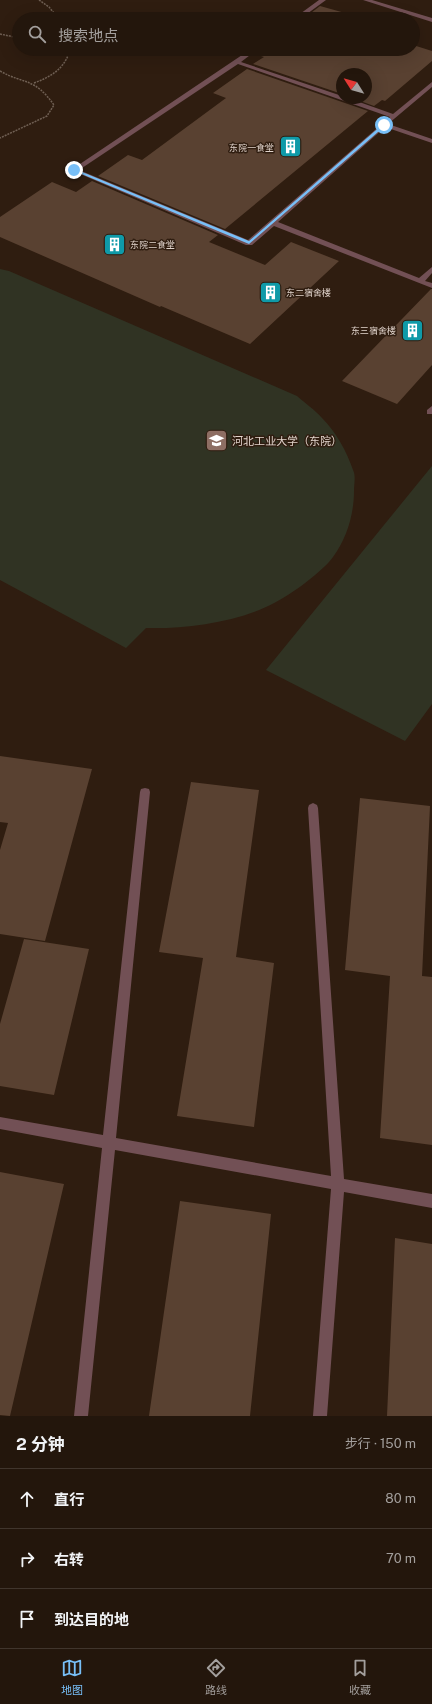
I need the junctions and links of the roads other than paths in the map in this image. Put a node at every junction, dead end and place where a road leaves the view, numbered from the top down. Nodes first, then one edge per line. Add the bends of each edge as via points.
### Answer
1 (323, 0) edge
2 (366, 0) edge
3 (306, 12) edge
4 (406, 12) edge
5 (420, 16) edge
6 (432, 20) edge
7 (245, 56) edge
8 (237, 62) junction
9 (432, 84) edge
10 (394, 116) junction
11 (384, 125) junction
12 (432, 141) edge
13 (273, 223) junction
14 (432, 269) edge
15 (420, 281) junction
16 (432, 286) edge
17 (145, 792) dead end
18 (313, 808) dead end
19 (0, 1123) edge
20 (108, 1143) junction
21 (338, 1184) junction
22 (432, 1201) edge
23 (81, 1416) edge
24 (320, 1416) edge

1 - 3 street
2 - 4 street
5 - 6 street
7 - 8 street
8 - 10 street
8 - 13 street via 74,170 249,243
9 - 10 street
10 - 11 street
11 - 12 street
11 - 13 street
13 - 15 street
14 - 15 street
15 - 16 street
17 - 20 street
18 - 21 street
19 - 20 street
20 - 21 street
20 - 23 street
21 - 22 street
21 - 24 street

